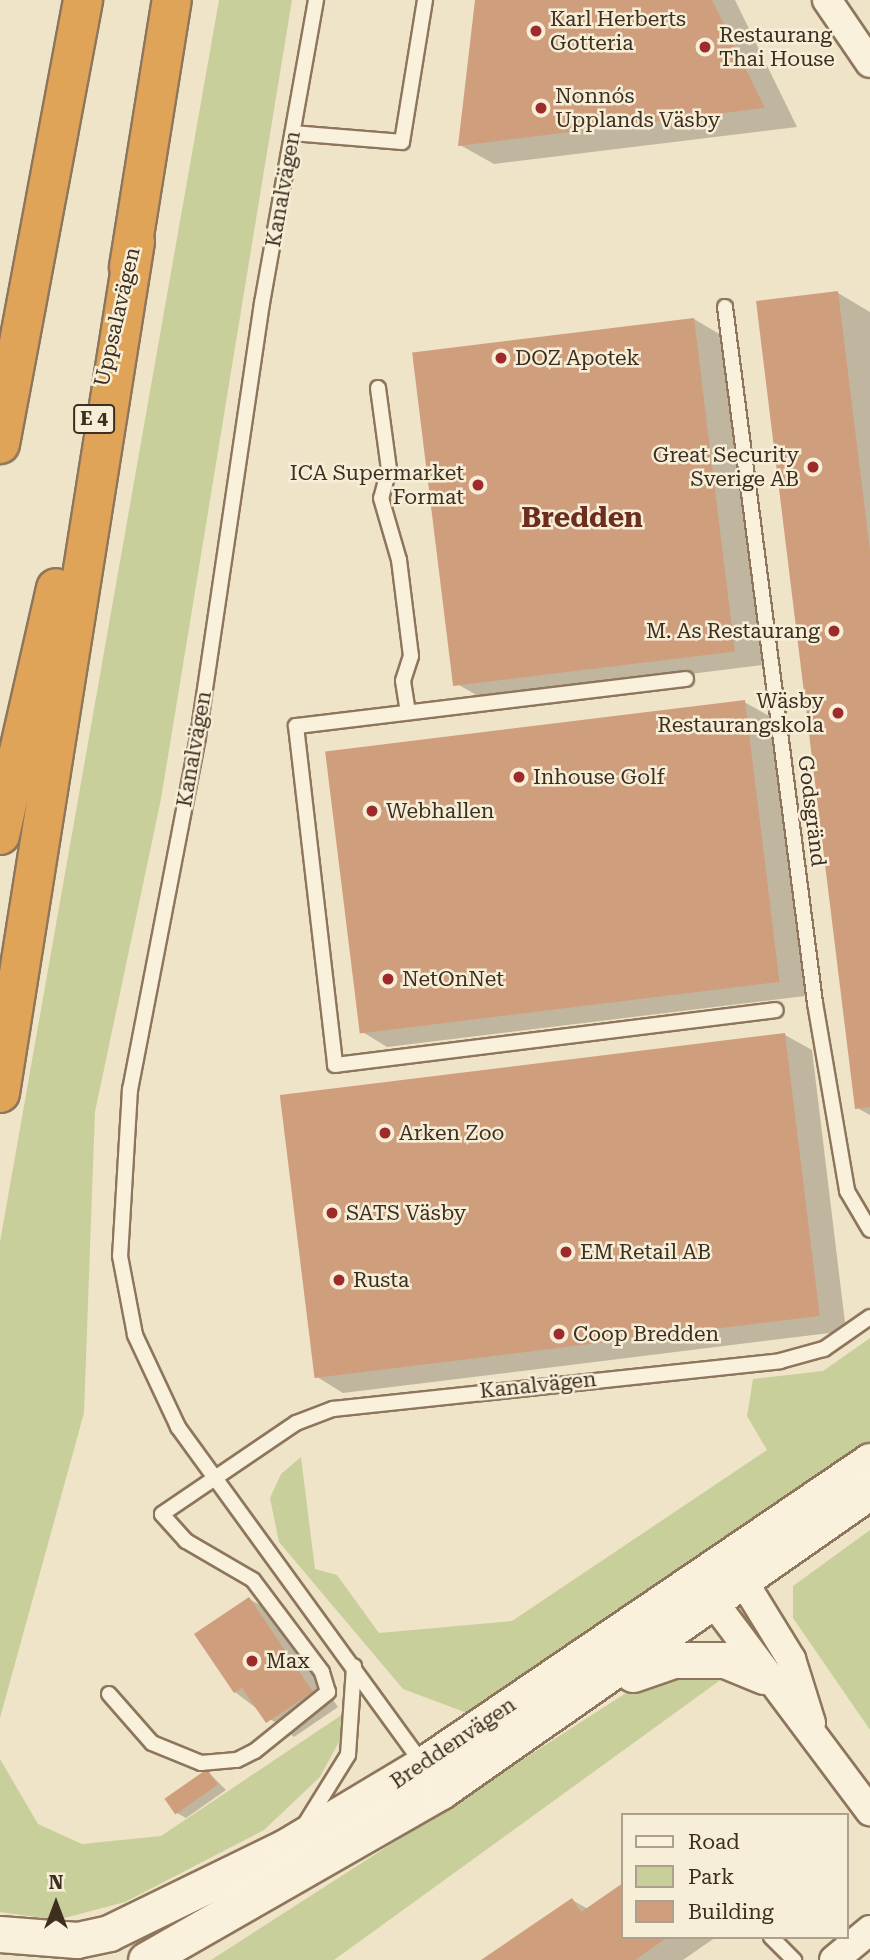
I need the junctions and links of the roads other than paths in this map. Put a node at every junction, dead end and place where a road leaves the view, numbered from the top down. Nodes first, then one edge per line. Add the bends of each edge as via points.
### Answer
1 (83, 0) edge
2 (172, 0) edge
3 (316, 0) edge
4 (425, 0) edge
5 (827, 0) edge
6 (71, 59) junction
7 (870, 63) edge
8 (293, 133) junction
9 (135, 242) junction
10 (725, 307) dead end
11 (0, 354) edge
12 (378, 388) dead end
13 (0, 444) edge
14 (686, 679) dead end
15 (408, 712) junction
16 (0, 835) edge
17 (776, 1010) dead end
18 (0, 1093) edge
19 (870, 1230) edge
20 (870, 1317) edge
21 (870, 1461) edge
22 (214, 1478) junction
23 (870, 1491) edge
24 (736, 1570) junction
25 (705, 1591) junction
26 (354, 1664) junction
27 (764, 1676) junction
28 (586, 1690) junction
29 (110, 1694) dead end
30 (813, 1729) junction
31 (432, 1778) junction
32 (870, 1811) edge
33 (287, 1846) junction
34 (870, 1930) edge
35 (0, 1934) edge
36 (773, 1939) edge
37 (146, 1960) edge
38 (793, 1960) edge
39 (834, 1960) edge

1 - 6 highway
2 - 9 highway, Uppsalavägen / E 4
3 - 8 lane, Kanalvägen
4 - 8 lane via 402,142
5 - 7 street
6 - 11 highway
6 - 13 highway
8 - 22 lane, Kanalvägen via 198,737 130,1089 119,1214 135,1335 177,1427
9 - 16 highway, Uppsalavägen / E 4
9 - 18 highway
10 - 19 lane, Godsgränd via 815,1003 847,1191
12 - 15 lane via 389,469 381,498 399,560 411,656 403,681
14 - 15 lane
15 - 17 lane via 296,726 335,1065
20 - 22 lane, Kanalvägen via 824,1349 780,1361 333,1409 296,1423
21 - 24 street, Breddenvägen
22 - 26 lane, Kanalvägen
22 - 29 lane via 162,1514 186,1541 253,1580 322,1672 328,1692 255,1751 237,1760 201,1763 152,1743
23 - 24 street, Breddenvägen
24 - 25 street, Breddenvägen
24 - 30 street via 791,1658
25 - 27 street
25 - 28 street, Breddenvägen
25 - 31 street, Breddenvägen
26 - 31 lane, Kanalvägen
26 - 33 lane via 348,1755 335,1786
27 - 28 street via 724,1660 673,1660
27 - 30 street
28 - 31 street, Breddenvägen
30 - 32 street
31 - 33 street, Breddenvägen
31 - 37 street, Breddenvägen
33 - 35 street, Breddenvägen via 109,1933 77,1940
34 - 39 street
36 - 38 lane

